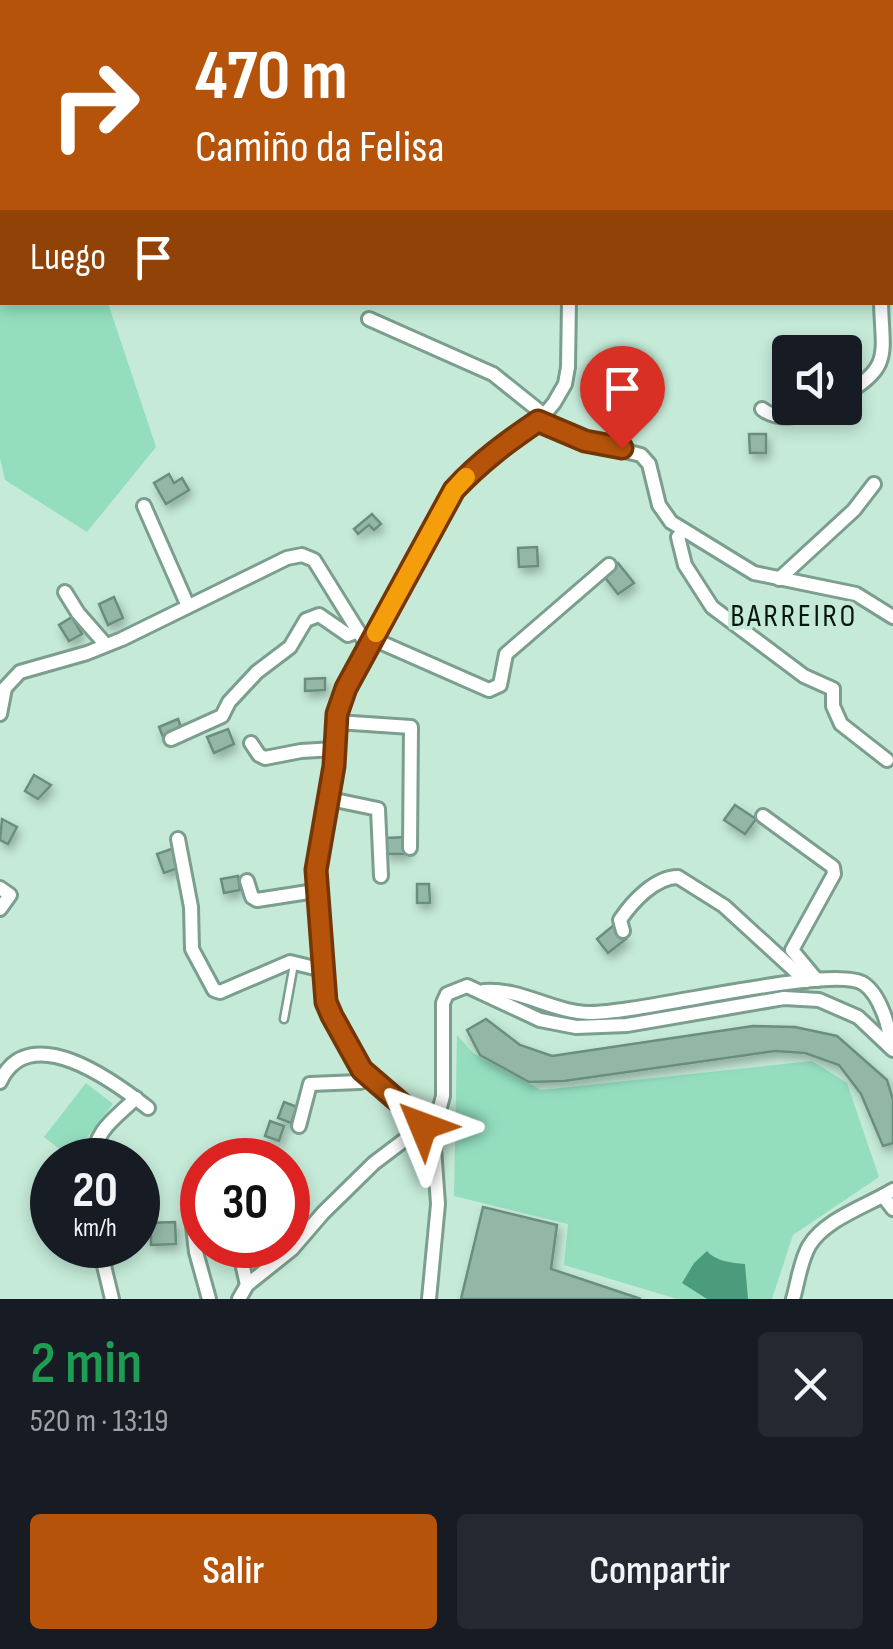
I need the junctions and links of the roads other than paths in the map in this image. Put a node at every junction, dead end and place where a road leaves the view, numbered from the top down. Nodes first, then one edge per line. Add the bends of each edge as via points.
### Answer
1 (568, 305) edge
2 (881, 305) edge
3 (369, 319) dead end
4 (862, 386) edge
5 (762, 410) dead end
6 (772, 416) edge
7 (541, 418) junction
8 (874, 484) dead end
9 (144, 506) dead end
10 (682, 531) junction
11 (609, 565) dead end
12 (779, 578) junction
13 (66, 592) dead end
14 (188, 606) junction
15 (893, 617) edge
16 (358, 631) junction
17 (370, 643) junction
18 (106, 645) junction
19 (0, 714) edge
20 (337, 722) junction
21 (171, 739) dead end
22 (251, 743) dead end
23 (335, 750) junction
24 (887, 760) dead end
25 (330, 799) junction
26 (763, 816) dead end
27 (178, 839) dead end
28 (410, 848) dead end
29 (381, 876) dead end
30 (248, 881) dead end
31 (0, 888) edge
32 (316, 891) junction
33 (0, 909) edge
34 (624, 931) dead end
35 (294, 962) junction
36 (323, 970) junction
37 (812, 981) junction
38 (482, 992) junction
39 (284, 1019) dead end
40 (892, 1049) edge
41 (371, 1078) junction
42 (0, 1082) edge
43 (136, 1098) junction
44 (148, 1108) dead end
45 (430, 1124) junction
46 (299, 1126) dead end
47 (97, 1138) edge
48 (888, 1193) edge
49 (893, 1209) edge
50 (105, 1268) edge
51 (200, 1268) edge
52 (243, 1268) edge
53 (247, 1285) junction
54 (112, 1299) edge
55 (209, 1299) edge
56 (240, 1299) edge
57 (429, 1299) edge
58 (792, 1299) edge

1 - 7 street via 565,384
2 - 4 street via 887,353
3 - 7 street via 493,374
5 - 6 street
7 - 10 street via 585,441 641,455 659,504
7 - 17 street via 496,448 454,490
8 - 12 street
9 - 14 street
10 - 12 street via 754,572
10 - 24 street via 685,565 712,608 804,676 833,689 841,724
11 - 17 street via 506,654 495,689
12 - 15 street via 856,594
13 - 18 street
14 - 16 street via 302,555 314,560
14 - 18 street
16 - 17 street
16 - 21 street via 348,635 313,615 222,716
17 - 20 street
18 - 19 street via 20,672 5,688
20 - 23 street
20 - 28 street via 411,727
22 - 23 street via 265,758
23 - 25 street
25 - 29 street via 378,809
25 - 32 street
26 - 37 street via 833,867 792,950
27 - 35 street via 192,949 214,990
30 - 32 street via 257,900
31 - 33 street via 10,894
32 - 36 street
34 - 37 street via 620,920 629,907 678,876
35 - 36 street
35 - 39 lane
36 - 41 street via 337,1028
37 - 38 street via 622,1012 561,1010 505,990
37 - 40 street via 864,983 889,1028
38 - 40 street via 540,1020 600,1027 807,998 846,1009
38 - 45 street via 455,988 442,1003 443,1096
41 - 45 street
41 - 46 street via 310,1084
42 - 43 street via 14,1063 58,1056 117,1082
43 - 44 street
43 - 47 street
45 - 53 street via 374,1163 292,1249
45 - 57 street via 438,1204
48 - 49 street
48 - 58 street via 814,1238
50 - 54 street
51 - 55 street
52 - 53 street
53 - 56 street

